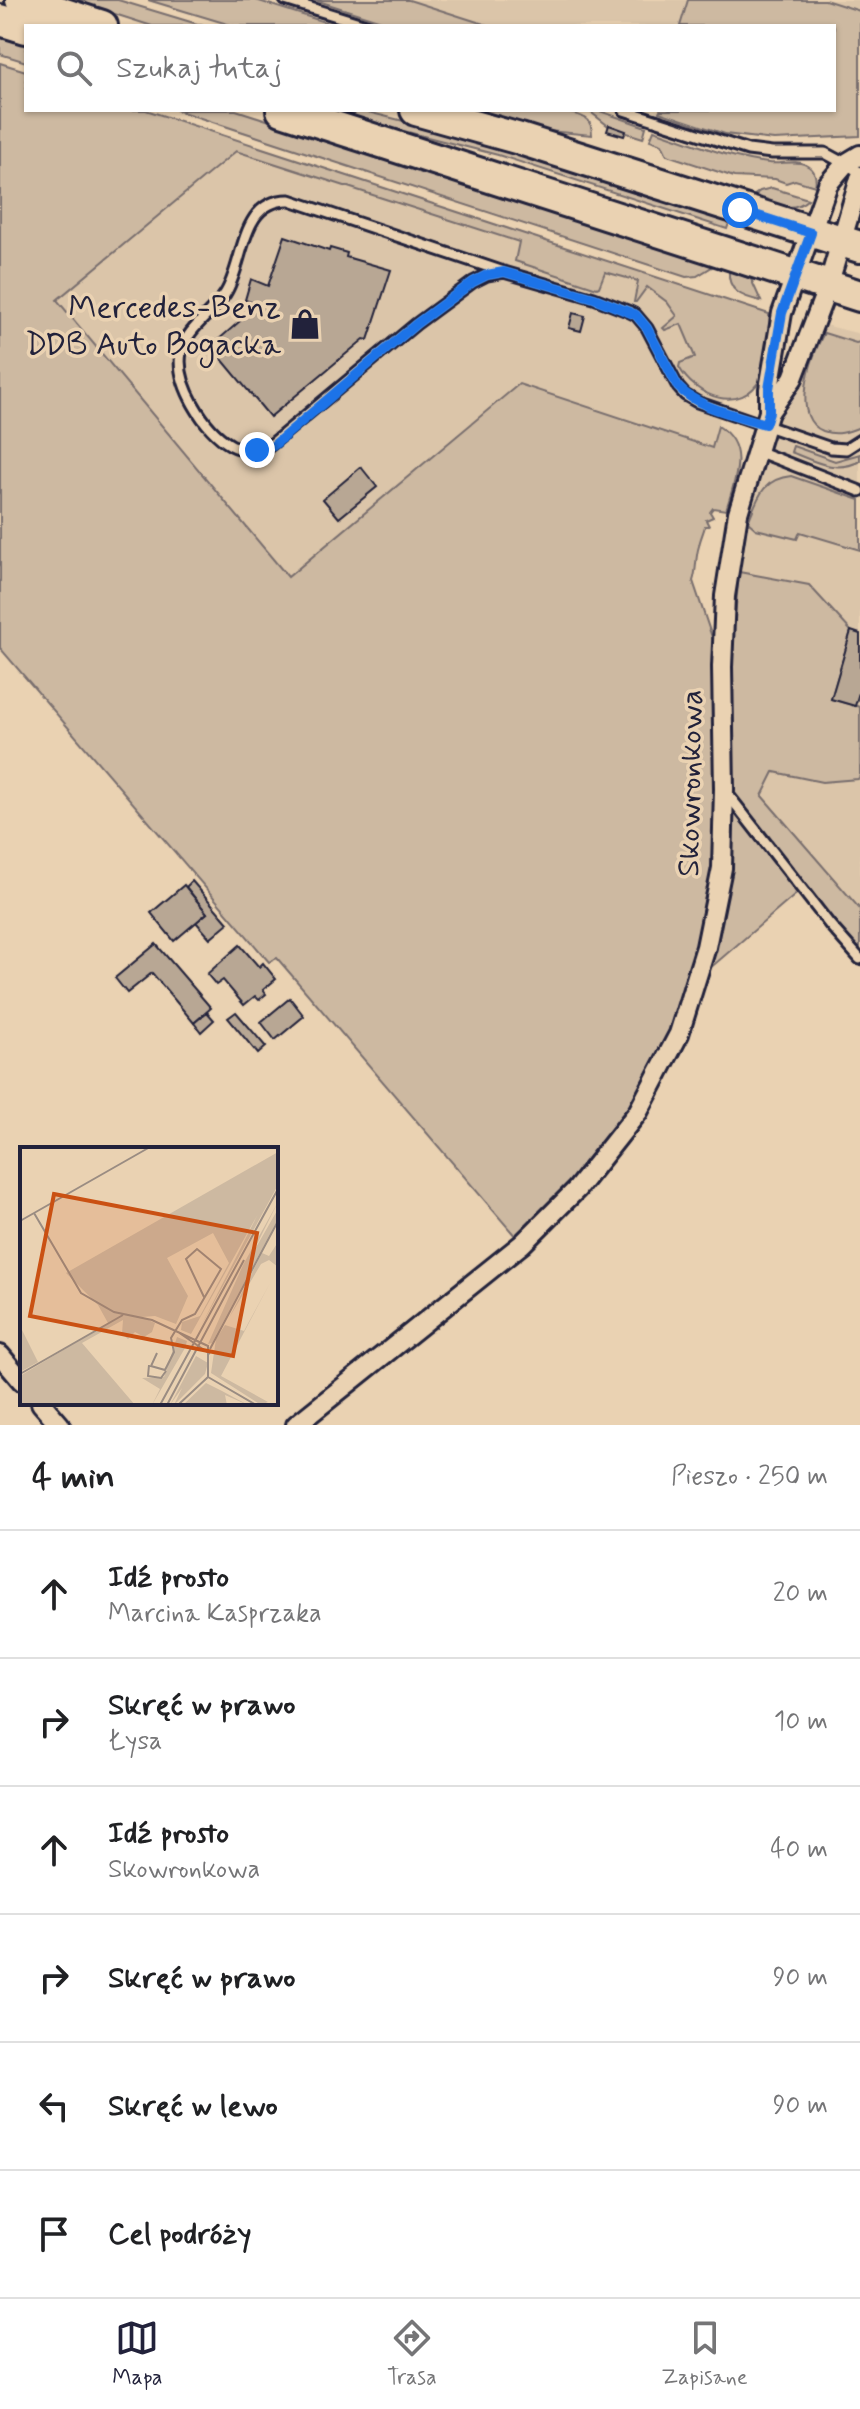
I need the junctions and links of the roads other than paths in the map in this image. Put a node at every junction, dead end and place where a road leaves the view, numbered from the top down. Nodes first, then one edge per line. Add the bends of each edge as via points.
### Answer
1 (21, 0) edge
2 (285, 0) edge
3 (0, 20) edge
4 (96, 24) edge
5 (363, 24) edge
6 (24, 27) edge
7 (288, 112) edge
8 (423, 112) edge
9 (630, 112) edge
10 (855, 163) edge
11 (860, 178) edge
12 (811, 233) junction
13 (851, 244) edge
14 (504, 272) junction
15 (795, 275) junction
16 (828, 286) junction
17 (860, 296) edge
18 (767, 418) junction
19 (860, 440) edge
20 (757, 451) junction
21 (858, 488) edge
22 (724, 789) junction
23 (860, 959) edge
24 (0, 1355) edge
25 (20, 1379) edge
26 (43, 1405) edge
27 (60, 1425) edge
28 (296, 1425) edge

1 - 4 main road
2 - 5 lane
3 - 6 main road
7 - 15 main road
8 - 12 main road
9 - 10 lane via 738,148 825,153
10 - 12 street, Skowronkowa via 828,184
11 - 13 street, Skowronkowa
12 - 13 main road
12 - 15 street, Skowronkowa
13 - 16 street, Skowronkowa
14 - 14 lane via 290,200 275,201 248,228 227,292 183,346 181,378 208,424 230,445 267,448 416,324 473,282
14 - 18 lane via 636,315 685,395
15 - 16 main road
15 - 18 street, Skowronkowa via 782,313
16 - 17 main road
16 - 18 street, Skowronkowa via 793,378
18 - 19 lane via 831,448 846,449
18 - 20 street, Skowronkowa
20 - 21 lane
20 - 22 street, Skowronkowa via 738,513 725,596
22 - 23 lane
22 - 28 street, Skowronkowa via 722,868 706,947 679,1034 638,1112 577,1189 522,1244
24 - 25 street
26 - 27 street

